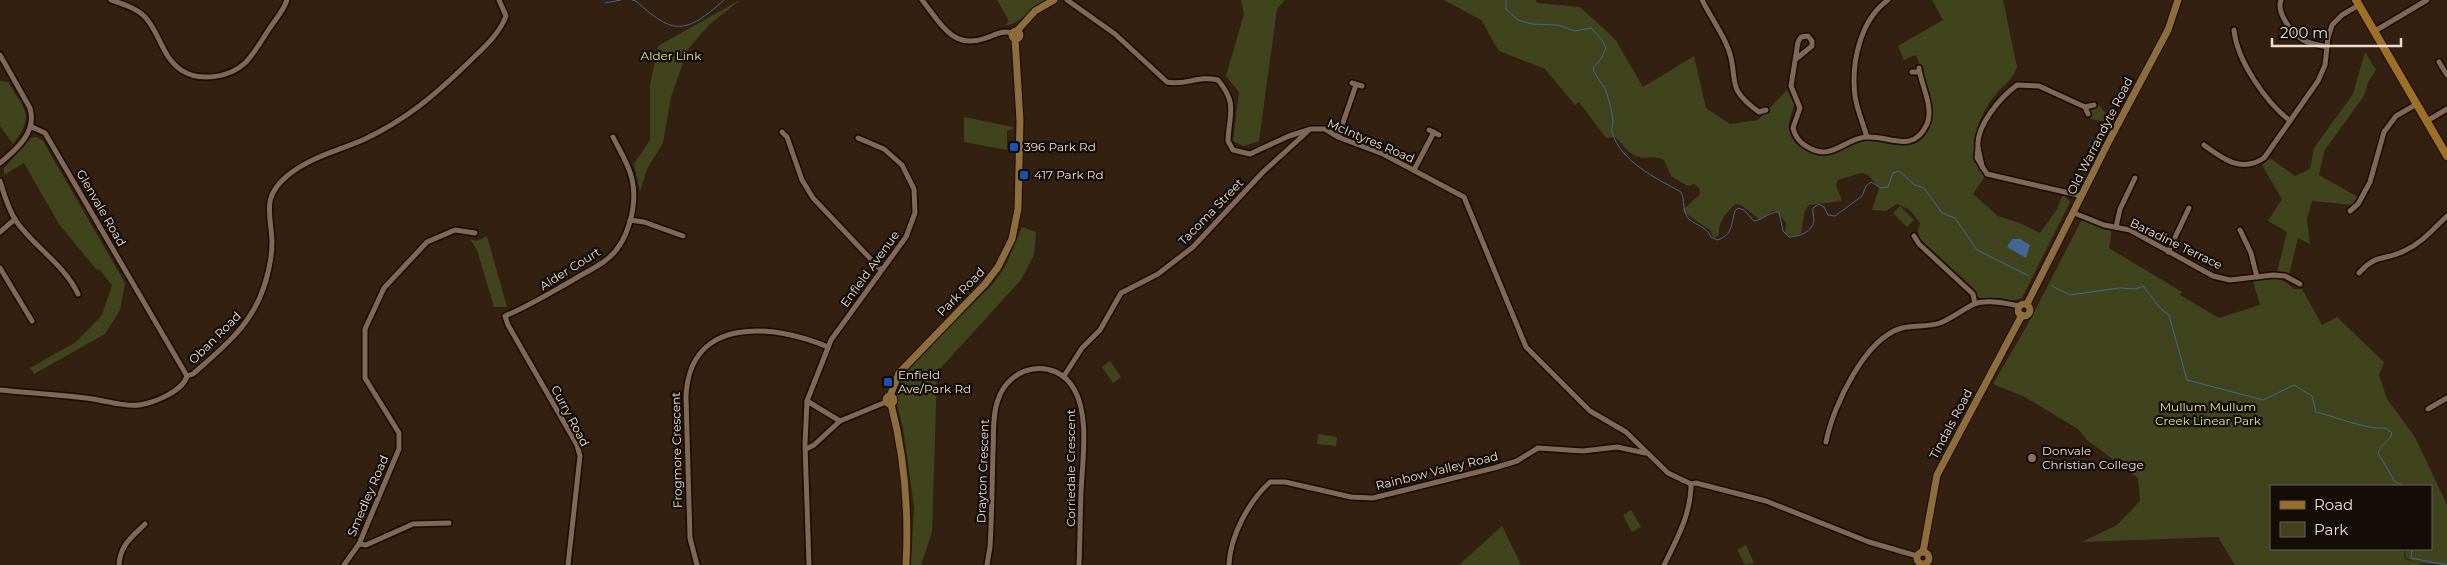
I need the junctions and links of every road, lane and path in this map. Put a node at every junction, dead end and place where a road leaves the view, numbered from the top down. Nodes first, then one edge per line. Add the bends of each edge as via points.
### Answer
1 (111, 0) edge
2 (287, 0) edge
3 (499, 0) edge
4 (922, 0) edge
5 (1054, 0) edge
6 (1067, 0) edge
7 (1702, 0) edge
8 (1888, 0) edge
9 (2178, 0) edge
10 (2281, 0) edge
11 (2427, 0) edge
12 (2358, 3) edge
13 (2234, 30) dead end
14 (2375, 32) junction
15 (1014, 34) junction
16 (2327, 47) junction
17 (0, 56) edge
18 (1796, 59) dead end
19 (2439, 62) dead end
20 (1912, 72) dead end
21 (2447, 75) edge
22 (1356, 84) dead end
23 (2417, 104) junction
24 (2094, 105) dead end
25 (2085, 107) junction
26 (2447, 109) edge
27 (1766, 110) dead end
28 (2088, 114) dead end
29 (2290, 121) junction
30 (2427, 122) junction
31 (32, 127) junction
32 (1311, 129) junction
33 (782, 132) dead end
34 (1439, 135) dead end
35 (1290, 136) junction
36 (613, 137) dead end
37 (1338, 137) junction
38 (1867, 137) junction
39 (858, 138) dead end
40 (1292, 144) junction
41 (2204, 145) dead end
42 (2447, 156) edge
43 (0, 163) edge
44 (1414, 170) junction
45 (2135, 178) dead end
46 (0, 181) edge
47 (2082, 196) junction
48 (2189, 208) dead end
49 (2350, 211) dead end
50 (2074, 213) junction
51 (2447, 216) edge
52 (15, 219) junction
53 (630, 220) junction
54 (2116, 227) junction
55 (2240, 230) dead end
56 (0, 232) edge
57 (475, 233) dead end
58 (682, 236) dead end
59 (1914, 236) dead end
60 (2168, 252) junction
61 (0, 268) edge
62 (881, 270) junction
63 (2359, 273) dead end
64 (2257, 277) junction
65 (2300, 284) dead end
66 (78, 294) dead end
67 (1975, 304) junction
68 (2023, 305) junction
69 (505, 316) joint
70 (32, 321) dead end
71 (828, 347) junction
72 (187, 376) junction
73 (1064, 376) junction
74 (0, 390) edge
75 (2447, 398) edge
76 (807, 401) junction
77 (889, 401) junction
78 (2428, 409) dead end
79 (840, 421) junction
80 (1826, 442) dead end
81 (805, 446) junction
82 (1646, 453) junction
83 (1690, 484) junction
84 (449, 523) dead end
85 (145, 524) dead end
86 (359, 544) junction
87 (1920, 554) junction
88 (1921, 564) edge
89 (119, 565) edge
90 (344, 565) edge
91 (568, 565) edge
92 (697, 565) edge
93 (809, 565) edge
94 (906, 565) edge
95 (987, 565) edge
96 (1079, 565) edge
97 (1229, 565) edge
98 (1664, 565) edge

1 - 2 street via 144,16 165,53 181,70 210,77 224,74 246,62
3 - 72 street, Oban Road via 506,16 496,34 423,105 401,121 324,153 287,176 272,193 268,204 272,244 260,297 248,321 227,344 194,374
4 - 15 street via 945,31 954,37 980,40 1001,32
5 - 15 main road via 1035,11
6 - 35 street, McIntyres Road via 1115,34 1167,82 1177,84 1206,77 1218,80 1230,96 1232,111 1228,141 1233,150 1250,154
7 - 27 street via 1728,46 1739,94 1758,114
8 - 38 street via 1873,15 1856,60 1855,94
9 - 47 main road, Old Warrandyte Road via 2168,30
10 - 16 street via 2280,12 2298,36
11 - 14 street
12 - 14 main road
12 - 16 street via 2332,25
13 - 29 street via 2238,50 2253,78 2282,116
14 - 23 main road
15 - 77 main road, Park Road via 1020,121 1018,209 1012,239 986,284 899,372
16 - 29 street via 2325,66 2318,81
17 - 31 street via 30,108
18 - 38 street via 1791,86 1800,108 1793,128 1801,143 1815,151 1830,151
19 - 21 street
20 - 38 street via 1919,70 1929,116 1922,132 1902,142
22 - 37 street
23 - 30 main road
23 - 49 street via 2396,116 2384,132 2370,182 2358,204
24 - 25 street
25 - 28 street
25 - 47 street via 2039,86 2017,85 1990,112 1978,148 1984,171 1993,177
26 - 30 street
29 - 41 street via 2270,151 2255,164 2238,165
30 - 42 main road
31 - 43 street via 17,148
31 - 72 street, Glenvale Road via 45,133
32 - 35 street, McIntyres Road
32 - 37 street, McIntyres Road via 1325,129
32 - 40 street, Tacoma Street
33 - 62 street via 813,198
34 - 44 street via 1431,131
35 - 40 street
36 - 53 street, Alder Court via 633,181 634,201
37 - 44 street, McIntyres Road
39 - 62 street, Enfield Avenue via 884,149 897,159 914,189 914,221
40 - 73 street, Tacoma Street via 1193,247 1158,274 1121,293 1100,330 1082,348
44 - 82 street, McIntyres Road via 1464,197 1526,348 1590,411 1626,432
45 - 54 street via 2120,209
46 - 52 street
47 - 50 main road, Old Warrandyte Road
48 - 60 street
50 - 54 street, Baradine Terrace via 2090,221
50 - 68 main road, Old Warrandyte Road
51 - 63 street via 2421,242 2402,252 2377,258
52 - 56 street
52 - 66 street via 29,237 59,264
53 - 58 street
53 - 69 street, Alder Court via 618,248 607,260
54 - 60 street, Baradine Terrace via 2130,230
55 - 64 street via 2251,253
57 - 86 street, Smedley Road via 455,230 427,242 384,288 365,329 365,378 399,433 399,448
59 - 67 street via 1973,294
60 - 64 street, Baradine Terrace via 2213,276 2230,280
61 - 70 street
62 - 71 street, Enfield Avenue
64 - 65 street, Baradine Terrace via 2285,276
67 - 68 street
67 - 80 street via 1939,323 1902,328 1881,339 1868,353 1837,404
68 - 87 main road, Tindals Road via 2030,312 2022,315 1937,475
69 - 91 street, Curry Road via 580,456
71 - 76 street, Enfield Avenue
71 - 92 street, Frogmore Crescent via 796,335 744,332 713,342 694,362 686,396 690,538
72 - 74 street, Oban Road via 170,393 137,406
73 - 95 street, Drayton Crescent via 1043,369 1017,373 999,396 994,426 991,540
73 - 96 street, Corriedale Crescent via 1078,395 1083,415
75 - 78 street
76 - 79 street
76 - 81 street, Enfield Avenue
77 - 79 street
77 - 94 main road via 901,443 906,482
79 - 81 street via 820,440
81 - 93 street, Enfield Avenue
82 - 83 street via 1668,473
82 - 97 street, Rainbow Valley Road via 1617,447 1583,451 1538,448 1517,461 1494,468 1373,498 1270,482 1252,504 1235,537
83 - 87 street via 1766,501 1869,542
83 - 98 street via 1691,503
84 - 86 street via 412,524 366,545
85 - 89 street via 123,546
86 - 90 street, Smedley Road
87 - 88 main road
87 - 88 main road, Tindals Road via 1927,553 1929,559

